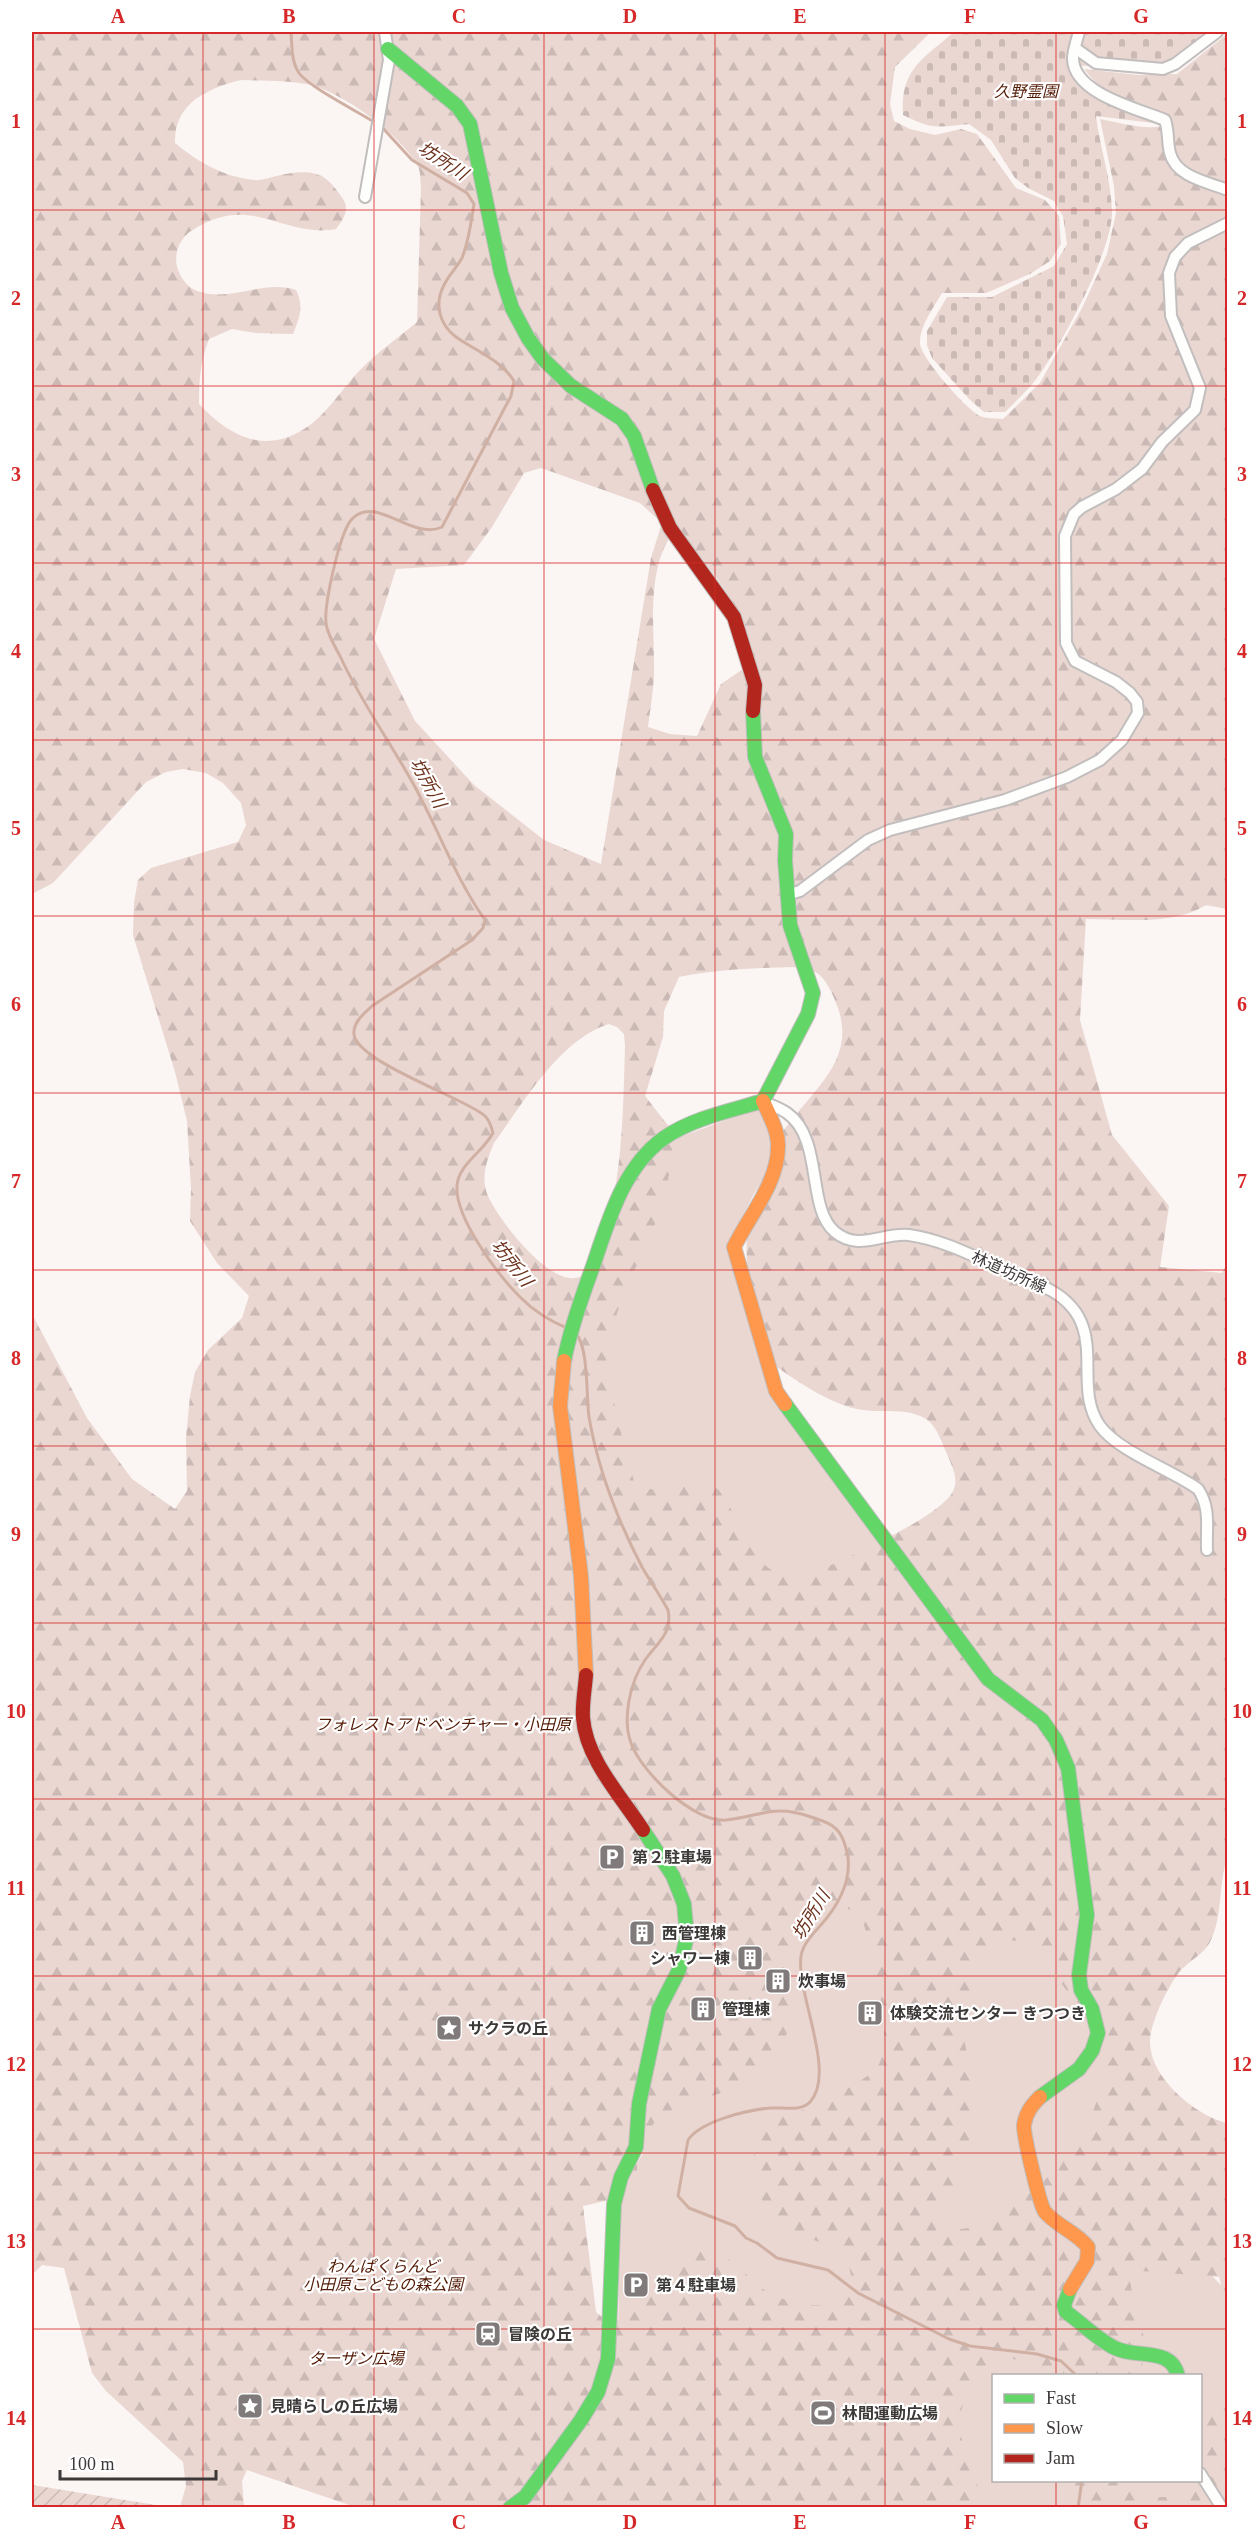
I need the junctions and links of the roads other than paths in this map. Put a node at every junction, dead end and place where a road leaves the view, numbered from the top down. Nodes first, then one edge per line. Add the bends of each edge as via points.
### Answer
1 (385, 32) edge
2 (1079, 32) edge
3 (1217, 32) edge
4 (1075, 48) junction
5 (388, 49) junction
6 (1227, 190) edge
7 (365, 197) dead end
8 (1227, 223) edge
9 (787, 895) junction
10 (763, 1101) junction
11 (1207, 1550) dead end
12 (1178, 2374) edge
13 (1202, 2476) edge
14 (510, 2508) edge
15 (1222, 2508) edge

1 - 5 street
2 - 4 street
3 - 4 street via 1163,69 1096,63
4 - 6 street via 1072,60 1087,86 1165,120 1174,165 1186,174
5 - 7 street
5 - 9 street via 457,106 470,124 501,273 512,308 528,338 571,386 622,418 634,435 670,528 734,617 755,685 755,757 786,834
8 - 9 street via 1188,243 1175,257 1169,273 1171,316 1200,388 1195,410 1162,442 1142,469 1074,514 1065,536 1066,643 1075,661 1116,682 1137,702 1138,713 1122,740 1100,760 1067,777 1005,800 890,830 868,840 800,891
9 - 10 street via 790,925 813,1000
10 - 11 street, 林道坊所線 via 788,1113 798,1125 810,1150 823,1216 834,1232 861,1243 905,1235 935,1241 1053,1292 1076,1312 1087,1342 1089,1404 1098,1423 1112,1439 1198,1489 1208,1511
10 - 12 street via 778,1144 777,1159 734,1246 776,1391 988,1679 1042,1720 1068,1768 1087,1915 1079,1975 1098,2033 1092,2051 1079,2069 1036,2100 1029,2108 1024,2126 1042,2209 1080,2235 1088,2247 1087,2261 1069,2290 1066,2312 1116,2349 1170,2360
10 - 14 street via 677,1129 653,1147 638,1166 613,1206 573,1322 559,1383 581,1576 586,1672 583,1717 587,1739 674,1876 684,1905 687,1936 679,1970 659,2009 639,2104 636,2147 621,2177 614,2205 608,2359 598,2392 532,2490
13 - 15 street

